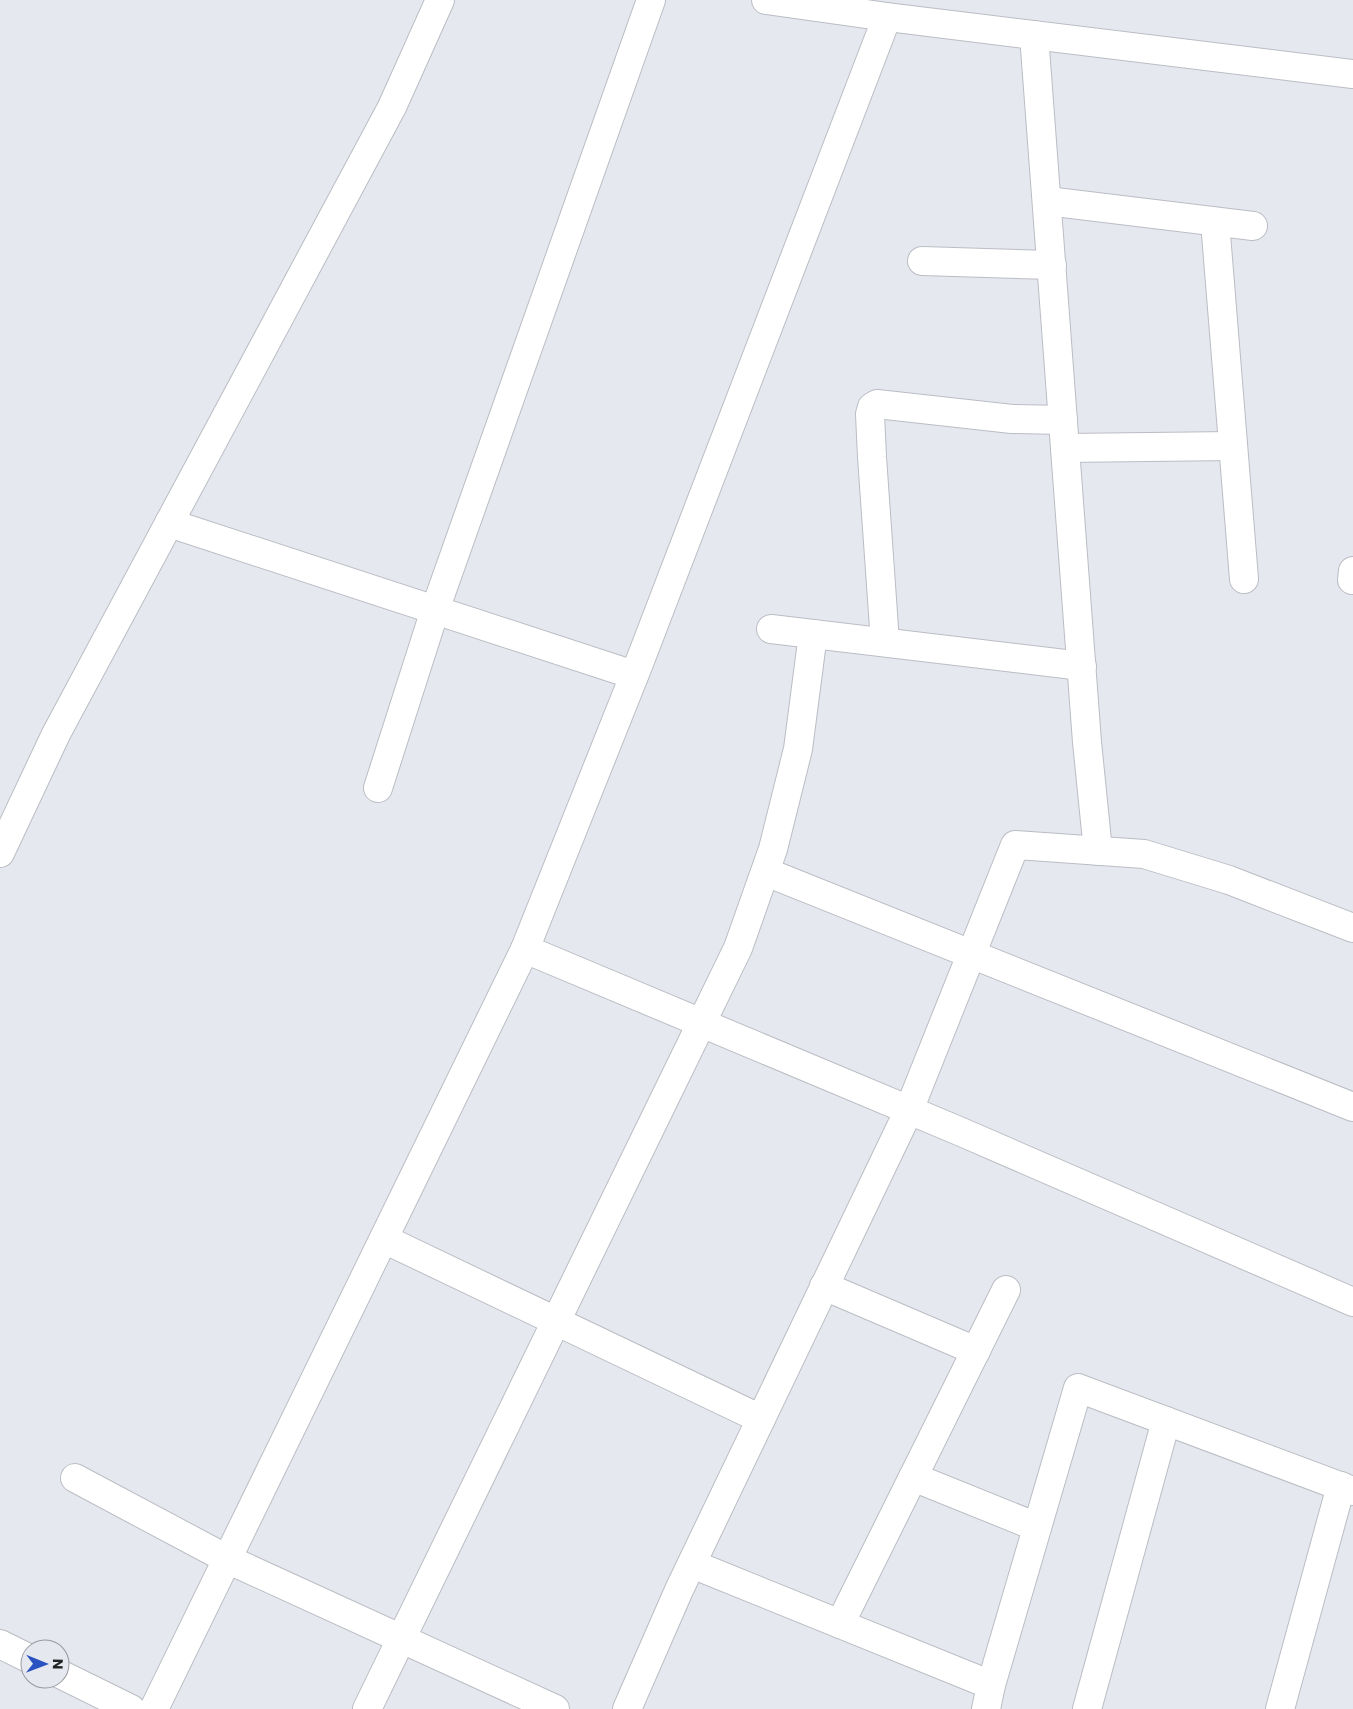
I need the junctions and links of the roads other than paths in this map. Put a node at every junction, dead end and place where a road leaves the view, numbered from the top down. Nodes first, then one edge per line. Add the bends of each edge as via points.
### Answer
1 (440, 0) edge
2 (651, 0) edge
3 (766, 0) edge
4 (887, 17) junction
5 (1034, 35) junction
6 (1353, 74) edge
7 (1046, 201) junction
8 (1215, 222) junction
9 (1253, 226) dead end
10 (922, 261) dead end
11 (1052, 265) junction
12 (1063, 420) junction
13 (1234, 446) junction
14 (1065, 448) junction
15 (168, 523) junction
16 (1244, 579) dead end
17 (435, 610) junction
18 (771, 628) dead end
19 (813, 634) junction
20 (885, 642) junction
21 (1082, 666) junction
22 (634, 675) junction
23 (378, 788) dead end
24 (1098, 851) junction
25 (0, 853) edge
26 (766, 872) junction
27 (1353, 928) edge
28 (526, 949) junction
29 (972, 954) junction
30 (702, 1023) junction
31 (1353, 1107) edge
32 (909, 1110) junction
33 (384, 1239) junction
34 (824, 1286) junction
35 (1006, 1290) dead end
36 (1353, 1302) edge
37 (556, 1322) junction
38 (976, 1351) junction
39 (761, 1419) junction
40 (1166, 1421) junction
41 (913, 1477) junction
42 (75, 1478) dead end
43 (1347, 1488) edge
44 (1037, 1528) junction
45 (227, 1559) junction
46 (692, 1564) junction
47 (840, 1624) junction
48 (402, 1639) junction
49 (0, 1644) edge
50 (20, 1654) edge
51 (70, 1679) edge
52 (988, 1697) edge
53 (131, 1709) edge
54 (154, 1709) edge
55 (367, 1709) edge
56 (555, 1709) edge
57 (627, 1709) edge
58 (1087, 1709) edge
59 (1280, 1709) edge

1 - 15 street via 392,108
2 - 17 street
3 - 4 street
4 - 5 street
4 - 22 street
5 - 6 street
5 - 7 street
7 - 8 street
7 - 11 street
8 - 9 street
8 - 13 street
10 - 11 street
11 - 12 street
12 - 14 street
12 - 20 street via 1012,419 877,404 872,407 872,457
13 - 14 street
13 - 16 street
14 - 21 street
15 - 17 street
15 - 25 street via 56,734
17 - 22 street
17 - 23 street
18 - 19 street
19 - 20 street
19 - 26 street via 798,748
20 - 21 street
21 - 24 street
22 - 28 street
24 - 27 street via 1144,854 1229,880
24 - 29 street via 1016,845
26 - 29 street
26 - 30 street via 738,948
28 - 30 street
28 - 33 street
29 - 31 street
29 - 32 street
30 - 32 street
30 - 37 street
32 - 34 street
32 - 36 street
33 - 37 street
33 - 45 street
34 - 38 street
34 - 39 street
35 - 38 street
37 - 39 street
37 - 48 street
38 - 41 street
39 - 46 street
40 - 43 street
40 - 44 street via 1078,1388
40 - 58 street
41 - 44 street
41 - 47 street
42 - 45 street
43 - 59 street
44 - 52 street
45 - 48 street
45 - 54 street
46 - 47 street
46 - 57 street
47 - 52 street
48 - 55 street
48 - 56 street
49 - 50 street
51 - 53 street

